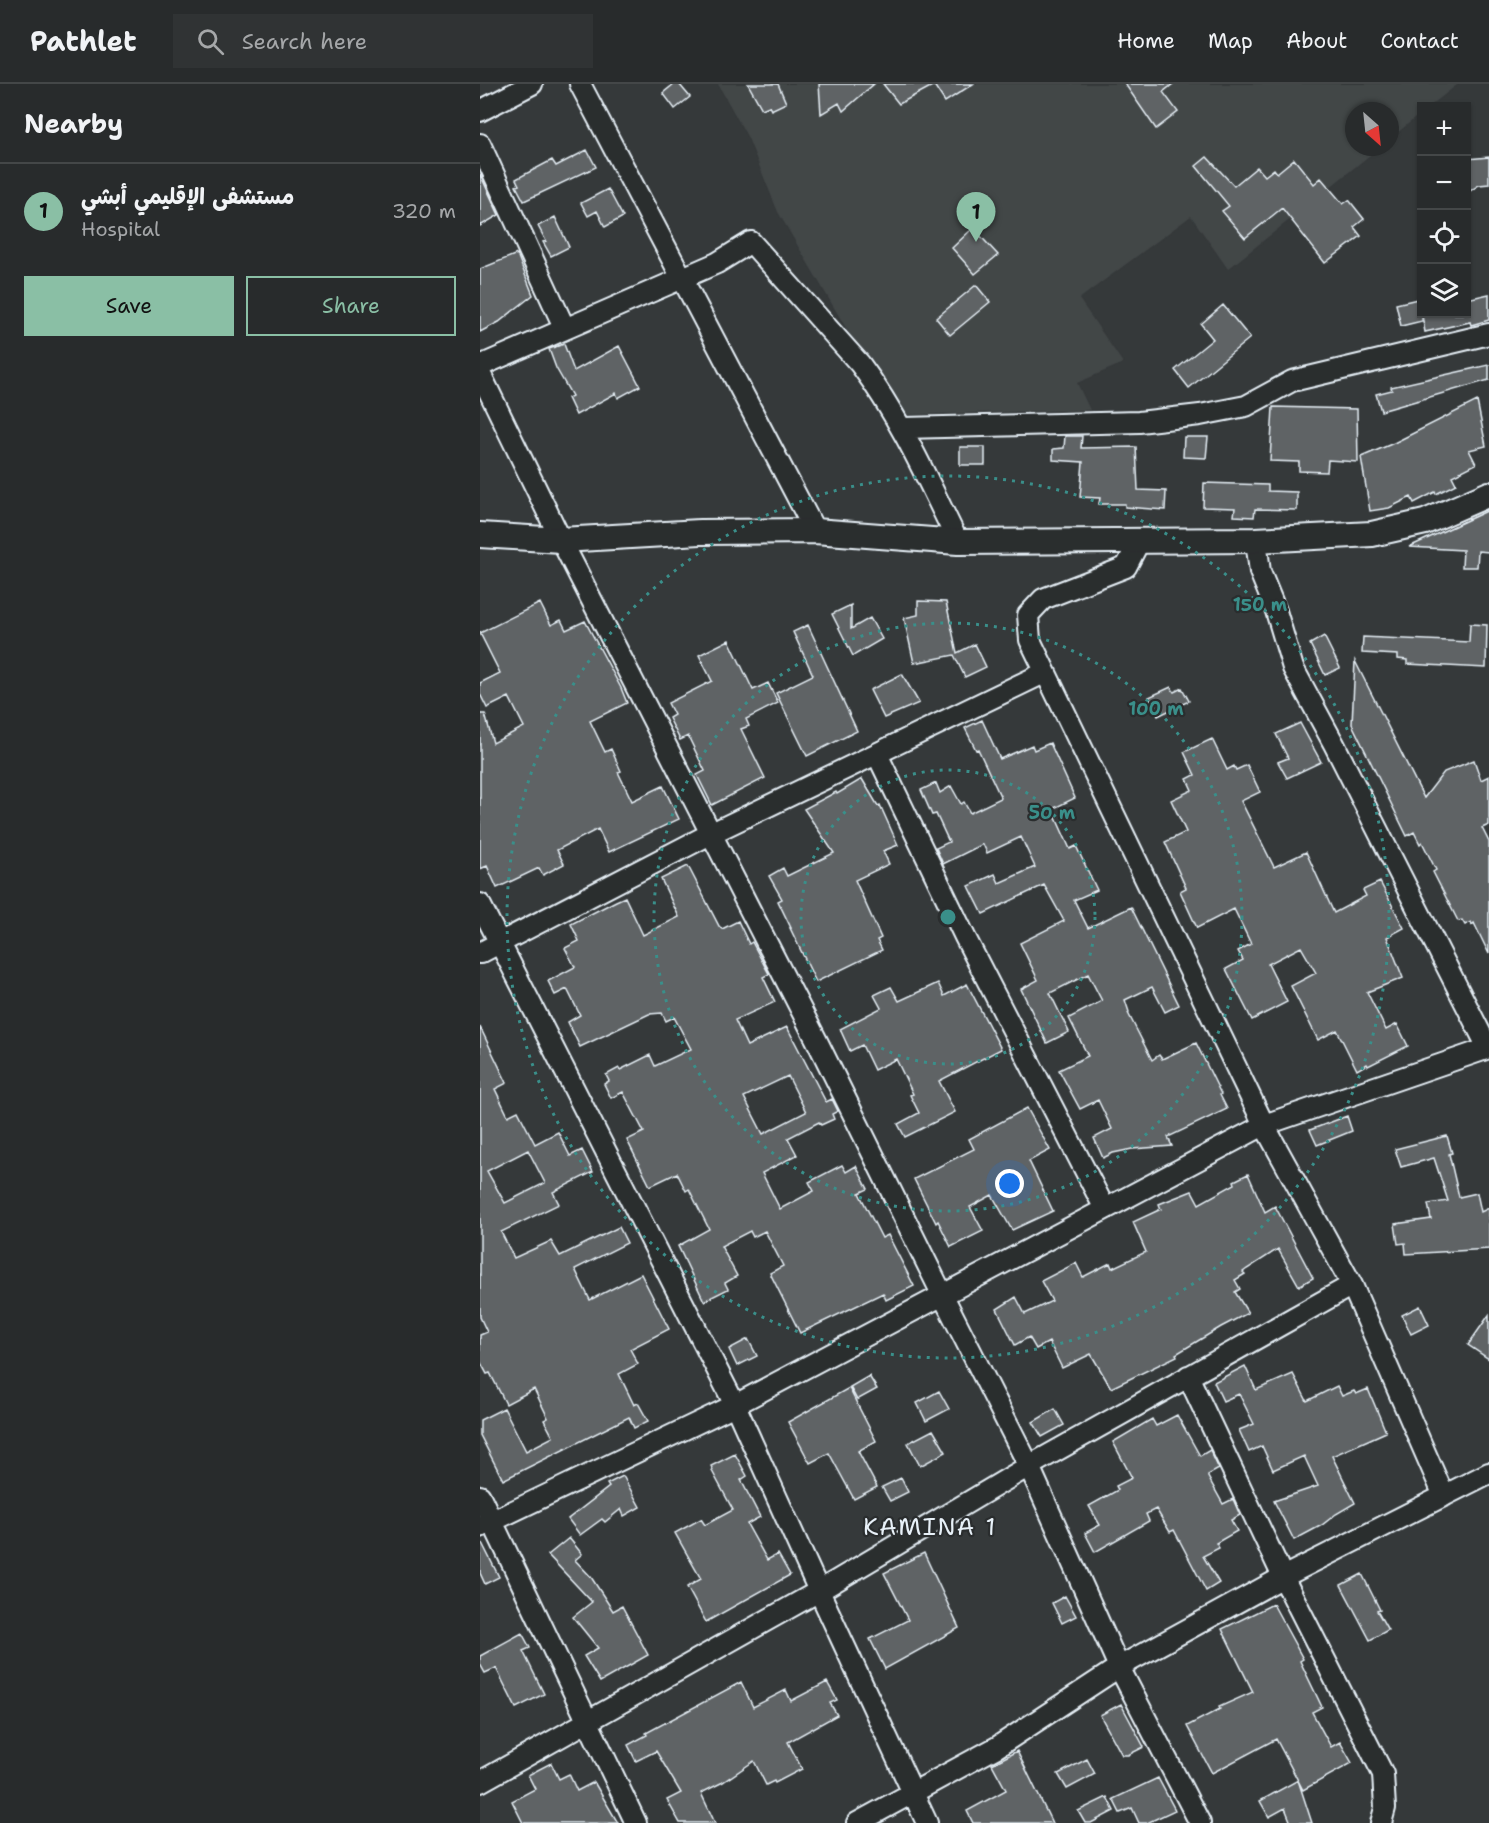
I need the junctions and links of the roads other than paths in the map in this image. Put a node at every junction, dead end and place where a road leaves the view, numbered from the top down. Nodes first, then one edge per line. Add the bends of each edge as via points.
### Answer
1 (532, 84) edge
2 (580, 84) edge
3 (480, 111) edge
4 (480, 144) edge
5 (684, 279) junction
6 (565, 329) junction
7 (1489, 334) edge
8 (480, 366) edge
9 (480, 373) edge
10 (903, 428) junction
11 (1489, 494) edge
12 (815, 531) junction
13 (480, 535) edge
14 (561, 540) junction
15 (1256, 540) junction
16 (958, 542) junction
17 (1139, 542) junction
18 (1044, 673) junction
19 (877, 754) junction
20 (710, 834) junction
21 (480, 904) edge
22 (501, 943) junction
23 (480, 953) edge
24 (1489, 1048) edge
25 (1264, 1125) junction
26 (1105, 1209) junction
27 (1352, 1285) junction
28 (943, 1296) junction
29 (1188, 1376) junction
30 (735, 1405) junction
31 (1029, 1466) junction
32 (1489, 1473) edge
33 (480, 1496) edge
34 (1444, 1496) junction
35 (486, 1524) edge
36 (1282, 1577) junction
37 (819, 1591) junction
38 (1119, 1667) junction
39 (587, 1723) junction
40 (480, 1782) edge
41 (913, 1792) junction
42 (636, 1823) edge
43 (857, 1823) edge
44 (927, 1823) edge
45 (1200, 1823) edge
46 (1380, 1823) edge

1 - 3 street
2 - 5 street
4 - 6 street
5 - 6 street
5 - 10 street via 751,242 860,364
5 - 12 street
6 - 8 street
7 - 10 street via 1292,381 1246,406 1200,415 1130,422
9 - 14 street
10 - 16 street
11 - 15 street via 1425,522 1372,534
12 - 14 street via 700,532
12 - 16 street
13 - 14 street
14 - 20 street
15 - 17 street
15 - 24 street via 1260,572 1293,668
16 - 17 street
17 - 18 street via 1126,567 1043,598 1028,615 1030,640
18 - 19 street
18 - 25 street
19 - 20 street
19 - 26 street via 965,937
20 - 22 street
20 - 28 street
21 - 22 street
22 - 23 street
22 - 30 street
24 - 25 street
25 - 26 street
25 - 27 street
26 - 28 street
27 - 29 street
27 - 34 street
28 - 30 street
28 - 31 street
29 - 31 street
29 - 36 street
30 - 35 street
30 - 37 street
31 - 37 street
31 - 38 street
32 - 34 street
33 - 35 street
34 - 36 street
35 - 39 street
36 - 38 street
36 - 46 street via 1383,1774 1385,1808
37 - 39 street
37 - 41 street
38 - 41 street via 997,1747
38 - 45 street
39 - 40 street
39 - 42 street
41 - 43 street
41 - 44 street

